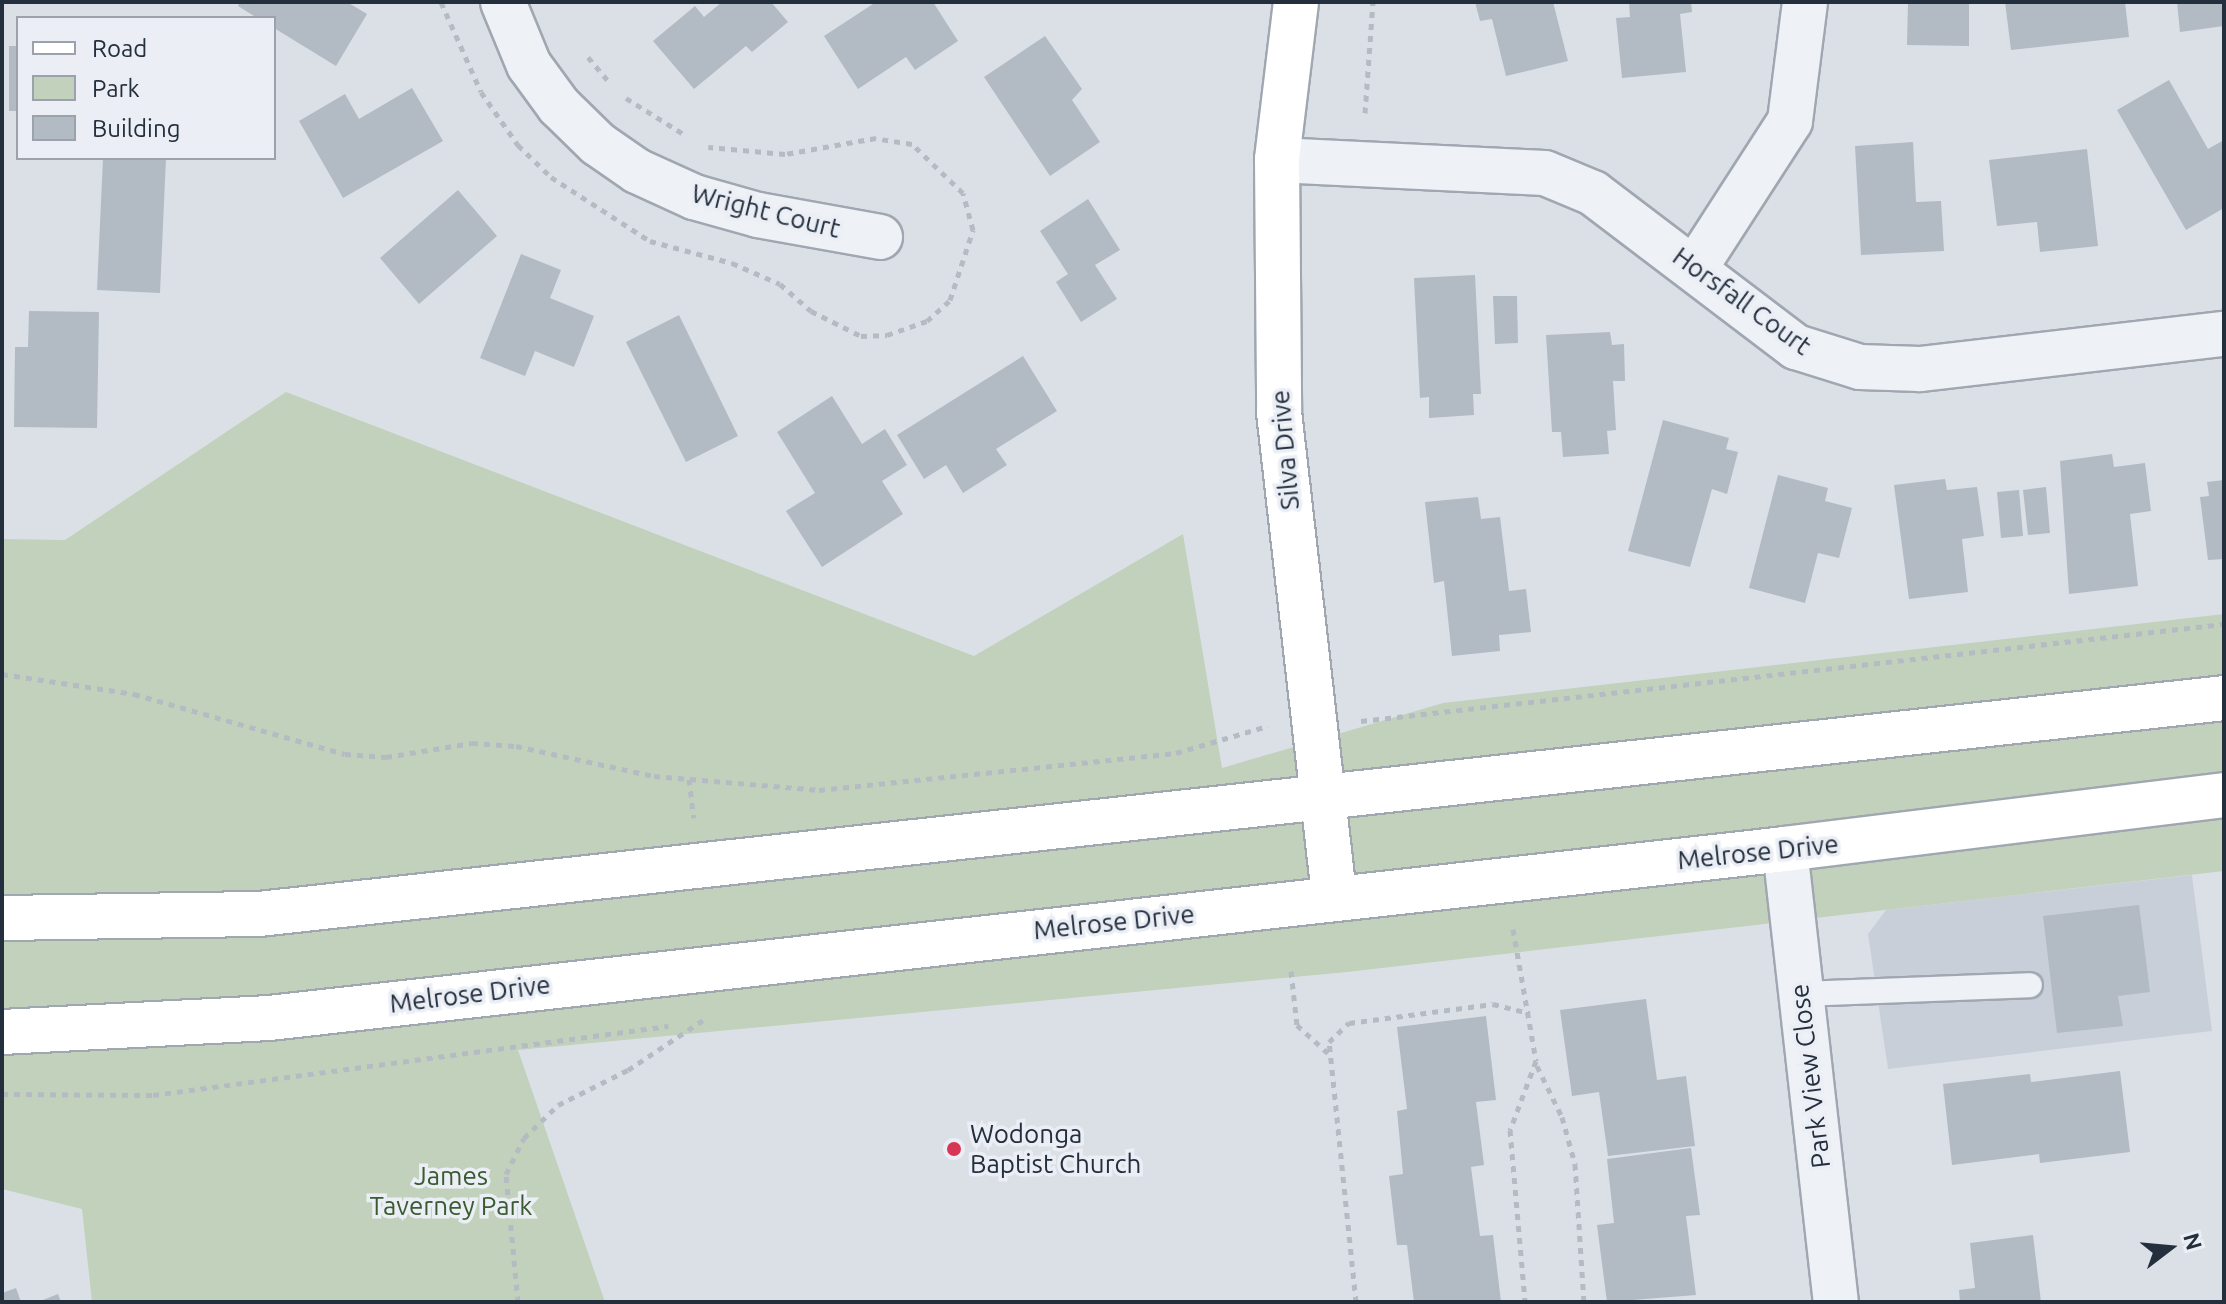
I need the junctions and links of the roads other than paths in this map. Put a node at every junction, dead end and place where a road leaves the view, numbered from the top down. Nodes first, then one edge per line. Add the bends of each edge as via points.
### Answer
1 (503, 2) edge
2 (1296, 2) edge
3 (1805, 2) edge
4 (1277, 160) junction
5 (880, 237) dead end
6 (1695, 268) junction
7 (2224, 334) edge
8 (2224, 698) edge
9 (1324, 795) junction
10 (2224, 795) edge
11 (1785, 849) junction
12 (1334, 898) junction
13 (2, 918) edge
14 (2030, 985) dead end
15 (1800, 994) junction
16 (2, 1032) edge
17 (1836, 1302) edge

1 - 5 street, Wright Court via 529,65 559,106 598,144 637,171 694,197 758,215
2 - 4 main road, Silva Drive
3 - 6 street via 1790,121
4 - 6 street, Horsfall Court via 1545,173 1593,193
4 - 9 main road, Silva Drive via 1279,412
6 - 7 street, Horsfall Court via 1796,347 1860,367 1920,369
8 - 9 main road
9 - 12 main road, Silva Drive
9 - 13 main road via 259,914
10 - 11 main road, Melrose Drive
11 - 12 main road, Melrose Drive
11 - 15 street, Park View Close
12 - 16 main road, Melrose Drive via 269,1018
14 - 15 lane
15 - 17 street, Park View Close

